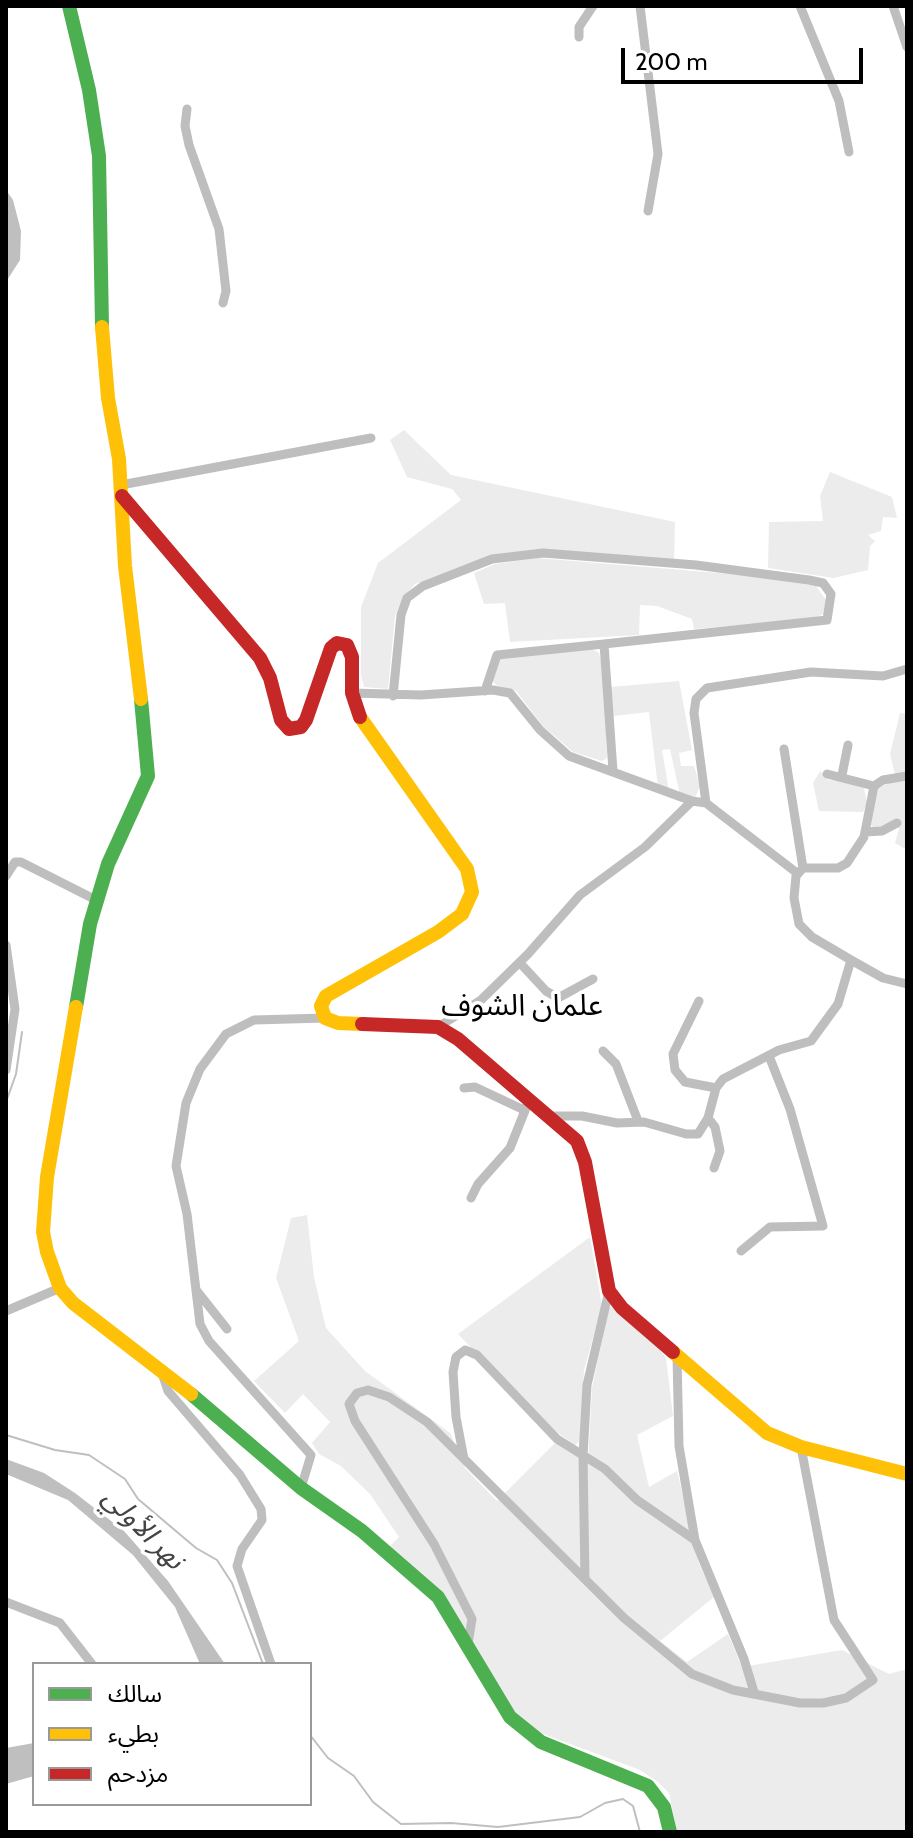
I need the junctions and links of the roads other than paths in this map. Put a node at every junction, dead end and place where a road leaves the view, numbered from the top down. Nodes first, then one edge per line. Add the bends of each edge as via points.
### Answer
1 (69, 6) edge
2 (593, 6) edge
3 (640, 6) edge
4 (800, 6) edge
5 (893, 6) edge
6 (579, 37) dead end
7 (907, 47) edge
8 (187, 109) dead end
9 (849, 152) dead end
10 (648, 211) dead end
11 (223, 303) dead end
12 (371, 438) dead end
13 (121, 490) junction
14 (604, 644) junction
15 (907, 669) edge
16 (485, 691) junction
17 (352, 693) junction
18 (393, 696) junction
19 (848, 745) dead end
20 (784, 749) dead end
21 (613, 771) junction
22 (827, 774) dead end
23 (842, 775) junction
24 (907, 776) edge
25 (874, 786) junction
26 (692, 801) junction
27 (706, 803) junction
28 (897, 823) dead end
29 (865, 832) junction
30 (800, 871) junction
31 (6, 876) edge
32 (96, 900) junction
33 (6, 945) edge
34 (851, 960) junction
35 (520, 963) junction
36 (593, 979) dead end
37 (907, 984) edge
38 (699, 1001) dead end
39 (325, 1018) junction
40 (438, 1027) junction
41 (603, 1051) dead end
42 (769, 1056) junction
43 (6, 1070) edge
44 (464, 1088) dead end
45 (716, 1088) junction
46 (527, 1104) junction
47 (550, 1116) junction
48 (708, 1118) junction
49 (638, 1121) junction
50 (714, 1168) dead end
51 (471, 1198) dead end
52 (741, 1251) dead end
53 (60, 1288) junction
54 (194, 1288) junction
55 (609, 1291) junction
56 (6, 1311) edge
57 (227, 1329) dead end
58 (677, 1356) junction
59 (161, 1369) junction
60 (801, 1447) junction
61 (583, 1456) junction
62 (464, 1459) junction
63 (907, 1474) edge
64 (301, 1488) junction
65 (695, 1540) junction
66 (585, 1578) junction
67 (6, 1602) edge
68 (468, 1644) junction
69 (90, 1662) edge
70 (270, 1662) edge
71 (754, 1692) junction
72 (670, 1832) edge

1 - 13 main road via 99,156 102,343
2 - 6 street via 579,27
3 - 10 street via 658,154
4 - 9 street via 839,101
5 - 7 street
8 - 11 street via 189,145 219,229
12 - 13 street
13 - 17 main road via 260,658 286,726 297,729 306,720 329,652 337,643 347,645 351,653
13 - 32 main road via 148,776
14 - 16 street via 497,655
14 - 18 street via 827,620 831,594 823,583 696,565 543,553 492,559 423,586 407,598
14 - 21 street
15 - 27 street via 883,676 811,672 707,688 696,699 694,713
16 - 18 street
16 - 21 street via 510,693 562,751
17 - 18 street
17 - 39 main road via 362,720 464,863 472,892 465,911 451,924 326,996 321,1006
19 - 23 street
20 - 30 street
21 - 26 street
22 - 23 street
23 - 25 street
24 - 25 street
25 - 29 street
26 - 27 street
26 - 35 street via 645,847 580,895
27 - 30 street
28 - 29 street
29 - 30 street via 854,857 843,866
30 - 34 street via 794,898 800,927
31 - 32 street via 15,862 21,862
32 - 53 main road via 47,1177 43,1232
33 - 43 street via 15,1016
34 - 37 street
34 - 42 street via 845,990 819,1031 804,1045
35 - 36 street via 558,998
35 - 40 street via 473,1006
38 - 45 street via 673,1054 675,1070 685,1082
39 - 40 main road
39 - 54 street via 241,1024 226,1034 200,1069 186,1103 176,1166
40 - 46 main road
41 - 49 street via 616,1064
42 - 45 street via 731,1074
42 - 52 street via 823,1226 770,1227
44 - 46 street
45 - 48 street
46 - 47 main road
46 - 51 street via 510,1148
47 - 49 street
47 - 55 main road via 573,1136 583,1154
48 - 49 street via 702,1131 693,1135
48 - 50 street via 720,1151
53 - 56 street
53 - 59 main road
54 - 57 street
54 - 64 street via 198,1318 209,1341 311,1455
55 - 58 main road
55 - 61 street via 589,1369
58 - 60 main road via 767,1433
58 - 65 street via 680,1460
59 - 64 main road
59 - 70 street via 168,1391 240,1475 261,1509 262,1520 237,1566
60 - 63 main road
60 - 71 street via 834,1620 873,1680 846,1698 823,1703
61 - 62 street via 540,1424 477,1355 465,1350 456,1357 453,1372
61 - 65 street
61 - 66 street
62 - 66 street
62 - 68 street via 403,1404 368,1390 350,1400 365,1441 450,1573 472,1619
64 - 68 main road via 424,1583
65 - 71 street
66 - 71 street via 692,1674
67 - 69 street via 60,1623
68 - 72 main road via 510,1717 541,1742 648,1786 664,1807

